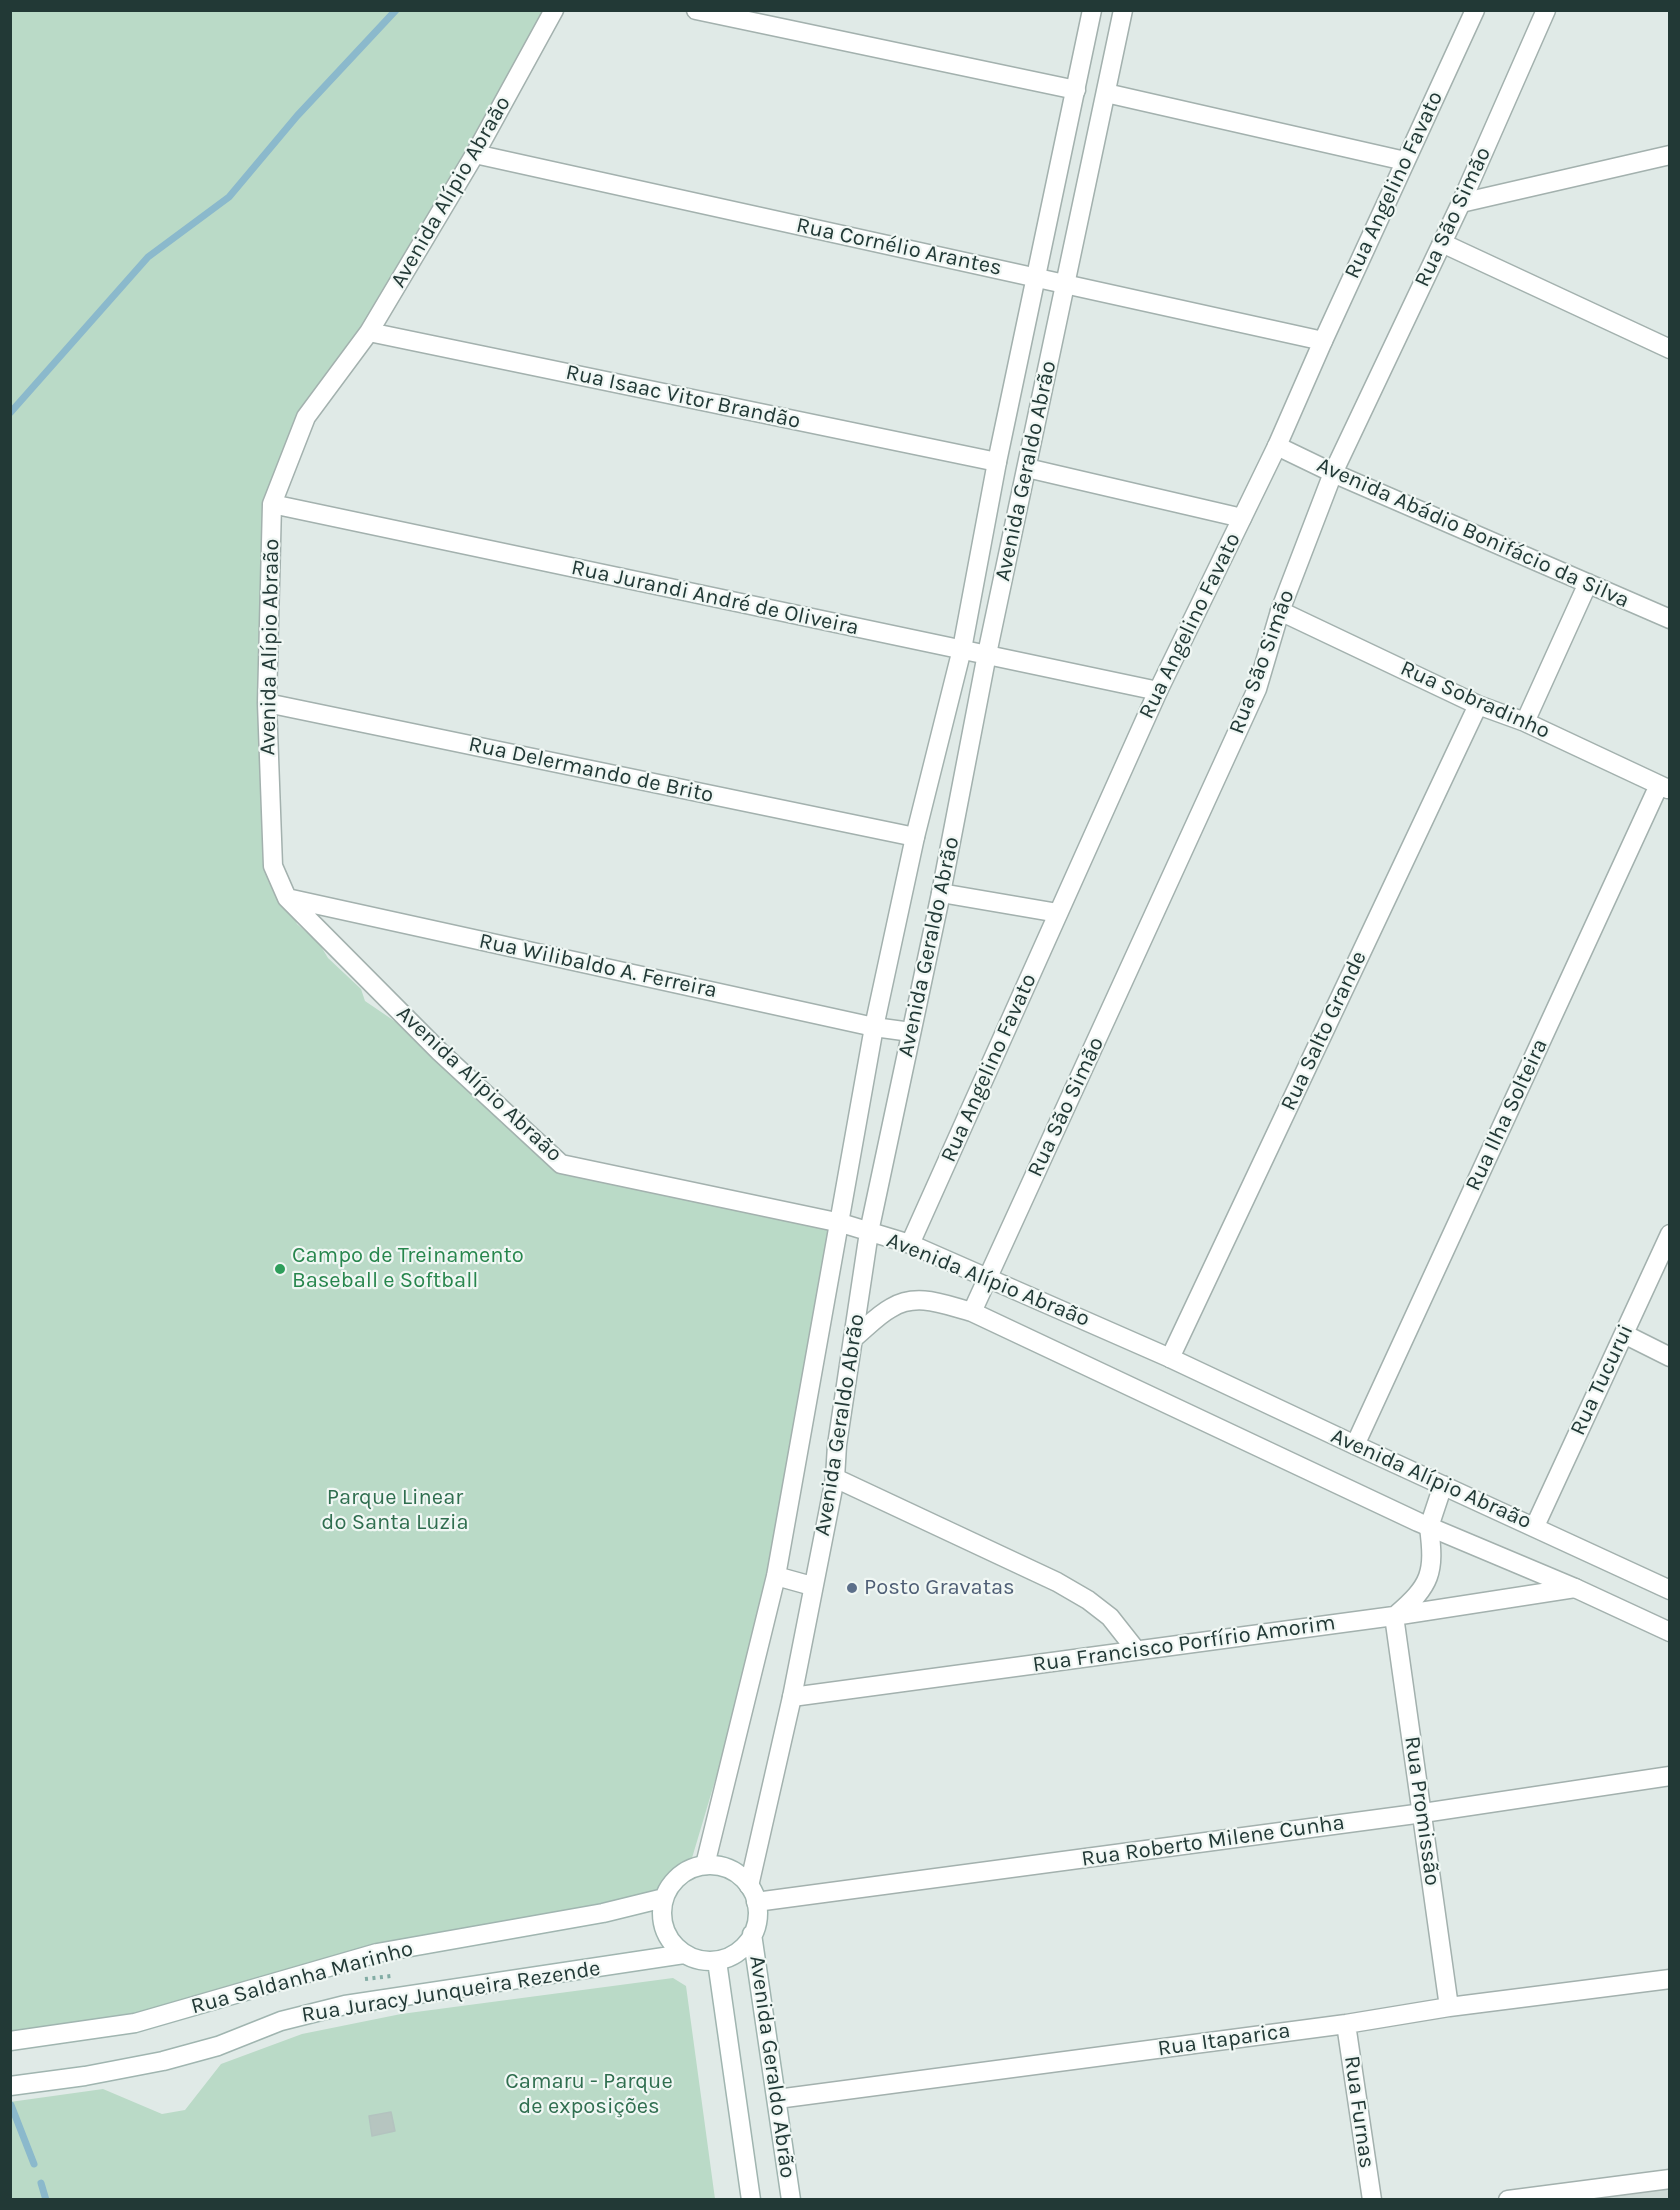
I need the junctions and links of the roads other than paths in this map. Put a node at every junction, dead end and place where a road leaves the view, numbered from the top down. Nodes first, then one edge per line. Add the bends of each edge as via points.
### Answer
1 (554, 10) edge
2 (696, 10) edge
3 (1092, 10) edge
4 (1124, 10) edge
5 (1475, 10) edge
6 (1546, 10) edge
7 (1076, 90) junction
8 (1106, 93) junction
9 (475, 154) junction
10 (1670, 155) edge
11 (1405, 160) junction
12 (1461, 203) junction
13 (1442, 243) junction
14 (1037, 277) junction
15 (1064, 284) junction
16 (369, 332) junction
17 (1323, 341) junction
18 (1670, 349) edge
19 (1277, 446) junction
20 (997, 462) junction
21 (1027, 468) junction
22 (1333, 473) junction
23 (272, 504) junction
24 (1242, 518) junction
25 (1588, 583) junction
26 (1280, 611) junction
27 (1670, 620) edge
28 (962, 649) junction
29 (987, 654) junction
30 (1158, 690) junction
31 (267, 703) junction
32 (1478, 705) junction
33 (1525, 722) junction
34 (1664, 788) edge
35 (915, 837) junction
36 (941, 892) junction
37 (286, 898) junction
38 (1059, 913) junction
39 (874, 1027) junction
40 (911, 1032) junction
41 (841, 1223) junction
42 (869, 1232) junction
43 (1670, 1234) edge
44 (910, 1244) junction
45 (988, 1277) junction
46 (972, 1312) junction
47 (1624, 1334) junction
48 (855, 1337) junction
49 (1670, 1357) edge
50 (1170, 1358) junction
51 (1355, 1445) junction
52 (835, 1478) junction
53 (1443, 1485) junction
54 (1534, 1526) junction
55 (1429, 1527) junction
56 (776, 1576) junction
57 (813, 1586) junction
58 (1575, 1588) junction
59 (1670, 1590) edge
60 (1394, 1616) junction
61 (1670, 1632) edge
62 (1136, 1650) junction
63 (792, 1697) junction
64 (1670, 1776) edge
65 (1423, 1813) junction
66 (705, 1865) junction
67 (752, 1894) junction
68 (664, 1898) junction
69 (752, 1934) junction
70 (684, 1954) junction
71 (717, 1961) junction
72 (1670, 1979) edge
73 (1449, 2007) junction
74 (1346, 2024) junction
75 (10, 2041) edge
76 (10, 2086) edge
77 (777, 2099) junction
78 (1670, 2179) edge
79 (751, 2199) edge
80 (791, 2199) edge
81 (1372, 2199) edge
82 (1508, 2199) edge

1 - 9 street, Avenida Alípio Abraão
2 - 7 street
3 - 7 street, Avenida Geraldo Abrão
4 - 8 street, Avenida Geraldo Abrão
5 - 11 street, Rua Angelino Favato
6 - 12 street, Rua São Simão
7 - 14 street, Avenida Geraldo Abrão
8 - 11 street
8 - 15 street, Avenida Geraldo Abrão
9 - 14 street, Rua Cornélio Arantes
9 - 16 street, Avenida Alípio Abraão
10 - 12 street
11 - 17 street, Rua Angelino Favato
12 - 13 street, Rua São Simão
13 - 18 street
13 - 22 street, Rua São Simão
14 - 15 street, Rua Cornélio Arantes
14 - 20 street, Avenida Geraldo Abrão
15 - 17 street, Rua Cornélio Arantes
15 - 21 street, Avenida Geraldo Abrão
16 - 20 street, Rua Isaac Vitor Brandão
16 - 23 street, Avenida Alípio Abraão via 306,417
17 - 19 street, Rua Angelino Favato
19 - 22 street, Avenida Abádio Bonifácio da Silva
19 - 24 street, Rua Angelino Favato
20 - 28 street, Avenida Geraldo Abrão
21 - 24 street
21 - 29 street, Avenida Geraldo Abrão
22 - 25 street, Avenida Abádio Bonifácio da Silva
22 - 26 street, Rua São Simão
23 - 28 street, Rua Jurandi André de Oliveira
23 - 31 street, Avenida Alípio Abraão
24 - 30 street, Rua Angelino Favato
25 - 27 street, Avenida Abádio Bonifácio da Silva
25 - 33 street
26 - 32 street, Rua Sobradinho
26 - 45 street, Rua São Simão via 1257,690
28 - 29 street, Rua Jurandi André de Oliveira
28 - 35 street, Avenida Geraldo Abrão
29 - 30 street, Rua Jurandi André de Oliveira
29 - 36 street, Avenida Geraldo Abrão
30 - 38 street, Rua Angelino Favato
31 - 35 street, Rua Delermando de Brito
31 - 37 street, Avenida Alípio Abraão via 273,866
32 - 33 street, Rua Sobradinho
32 - 50 street, Rua Salto Grande
33 - 34 street, Rua Sobradinho
34 - 51 street, Rua Ilha Solteira
35 - 39 street, Avenida Geraldo Abrão
36 - 38 street
36 - 40 street, Avenida Geraldo Abrão
37 - 39 street, Rua Wilibaldo A. Ferreira
37 - 41 street, Avenida Alípio Abraão via 440,1052 561,1164
38 - 44 street, Rua Angelino Favato
39 - 40 street, Rua Wilibaldo A. Ferreira
39 - 41 street, Avenida Geraldo Abrão
40 - 42 street, Avenida Geraldo Abrão
41 - 42 street, Avenida Alípio Abraão
41 - 56 street, Avenida Geraldo Abrão
42 - 44 street, Avenida Alípio Abraão
42 - 48 street, Avenida Geraldo Abrão
43 - 47 street, Rua Tucurui
44 - 45 street, Avenida Alípio Abraão
45 - 46 street, Rua São Simão
45 - 50 street, Avenida Alípio Abraão
46 - 48 street, Avenida Alípio Abraão via 928,1300 909,1300 890,1308
46 - 55 street, Avenida Alípio Abraão
47 - 49 street
47 - 54 street, Rua Tucurui
48 - 52 street, Avenida Geraldo Abrão
50 - 51 street, Avenida Alípio Abraão
51 - 53 street, Avenida Alípio Abraão
52 - 57 street, Avenida Geraldo Abrão
52 - 62 street via 1057,1582 1110,1617
53 - 54 street, Avenida Alípio Abraão
53 - 55 street
54 - 59 street, Avenida Alípio Abraão
55 - 58 street, Avenida Alípio Abraão
55 - 60 street, Avenida Alípio Abraão via 1431,1571 1416,1598
56 - 57 street
56 - 66 street, Avenida Geraldo Abrão
57 - 63 street, Avenida Geraldo Abrão
58 - 60 street, Rua Francisco Porfírio Amorim
58 - 61 street, Avenida Alípio Abraão
60 - 62 street, Rua Francisco Porfírio Amorim
60 - 65 street, Rua Promissão
62 - 63 street, Rua Francisco Porfírio Amorim
63 - 67 street, Avenida Geraldo Abrão
64 - 65 street, Rua Roberto Milene Cunha
65 - 67 street, Rua Roberto Milene Cunha
65 - 73 street, Rua Promissão
66 - 67 street via 731,1870 744,1880
66 - 68 street via 683,1872
67 - 69 street, Avenida Geraldo Abrão via 757,1924
68 - 70 street via 661,1915 665,1931
68 - 75 street, Rua Saldanha Marinho via 603,1913 376,1953 135,2023
69 - 71 street, Avenida Geraldo Abrão via 741,1950
69 - 77 street, Avenida Geraldo Abrão
70 - 71 street, Avenida Geraldo Abrão
70 - 76 street, Rua Juracy Junqueira Rezende via 345,2005 281,2021 218,2046 163,2061
71 - 79 street, Avenida Geraldo Abrão
72 - 73 street, Rua Itaparica
73 - 74 street, Rua Itaparica
74 - 77 street, Rua Itaparica
74 - 81 street, Rua Furnas
77 - 80 street, Avenida Geraldo Abrão
78 - 82 street

